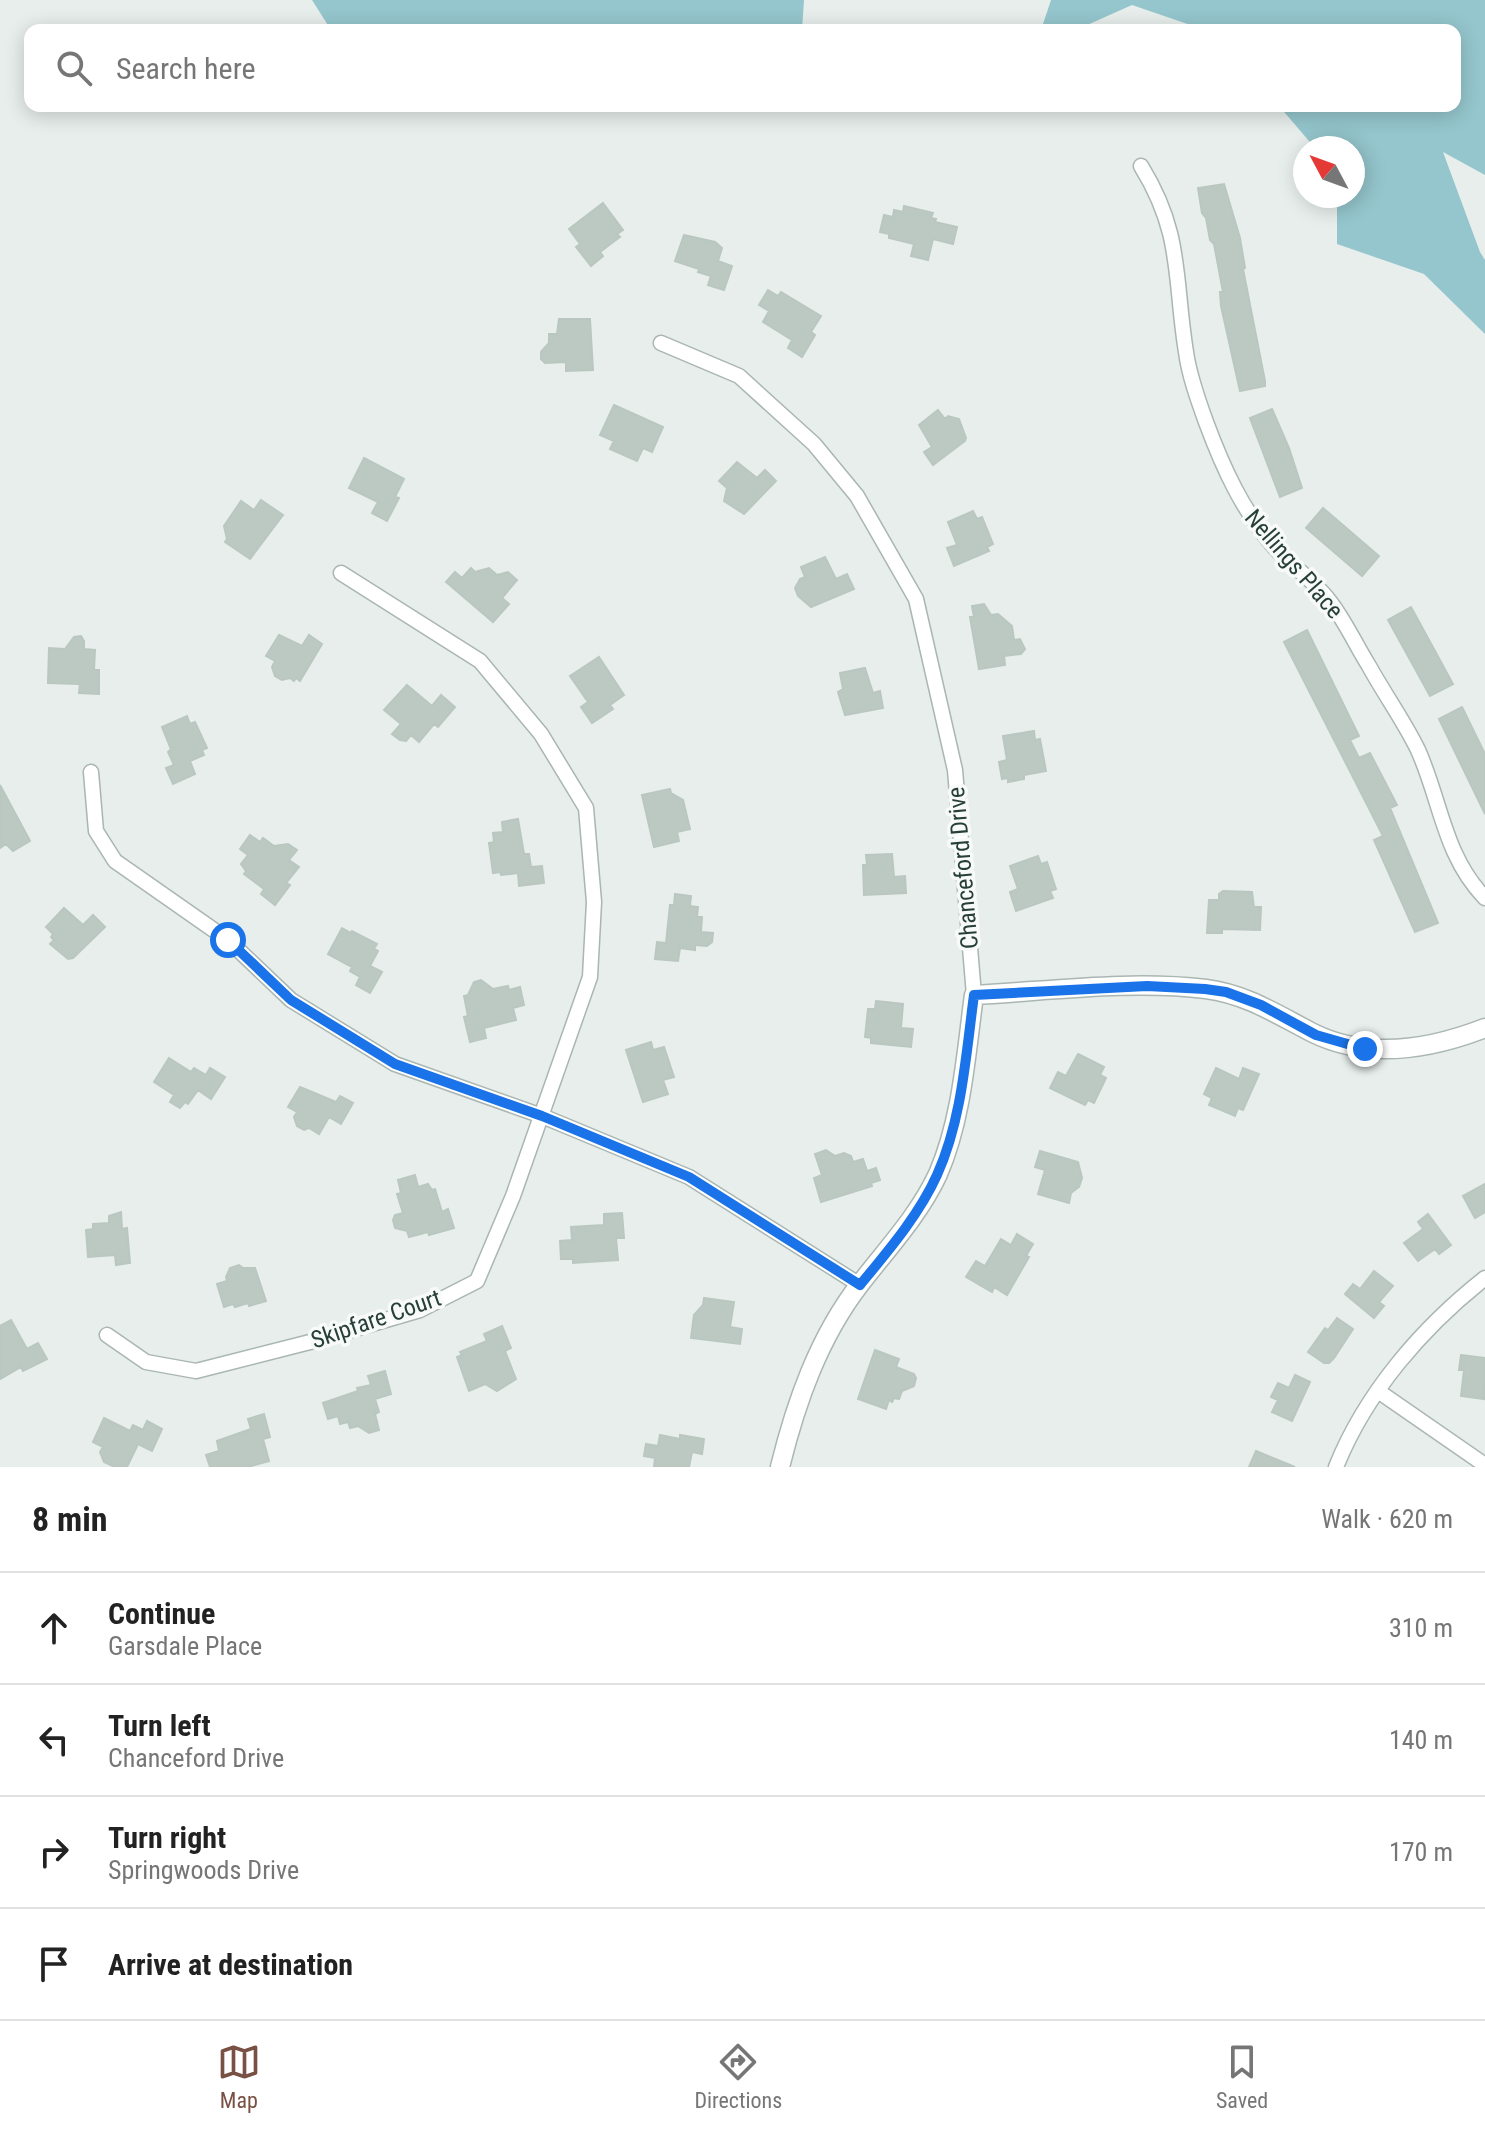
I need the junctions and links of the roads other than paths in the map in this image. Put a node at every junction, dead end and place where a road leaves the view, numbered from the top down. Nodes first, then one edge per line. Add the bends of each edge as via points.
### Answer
1 (1141, 166) dead end
2 (661, 343) dead end
3 (341, 573) dead end
4 (91, 772) dead end
5 (1485, 898) edge
6 (974, 995) junction
7 (1485, 1028) edge
8 (542, 1116) junction
9 (1485, 1278) edge
10 (860, 1285) junction
11 (107, 1335) dead end
12 (1378, 1391) junction
13 (1485, 1465) edge
14 (780, 1467) edge
15 (1336, 1467) edge

1 - 5 street, Nellings Place via 1174,240 1186,354 1226,472 1259,529 1327,597 1345,623 1418,750 1451,848
2 - 6 street, Chanceford Drive via 739,376 814,444 857,496 916,599 955,770
3 - 8 street, Skipfare Court via 480,661 541,734 586,808 594,902 590,977
4 - 8 street via 96,831 115,861 228,940 291,1000 395,1064
6 - 7 street via 1147,986 1205,989 1261,1005 1316,1035 1365,1049 1416,1048
6 - 10 street, Chanceford Drive via 961,1089 937,1177
8 - 10 street via 689,1177
8 - 11 street, Skipfare Court via 477,1281 420,1310 196,1371 146,1362
9 - 12 street via 1432,1325
10 - 14 street, Chanceford Drive via 830,1328 809,1374
12 - 13 street
12 - 15 street

